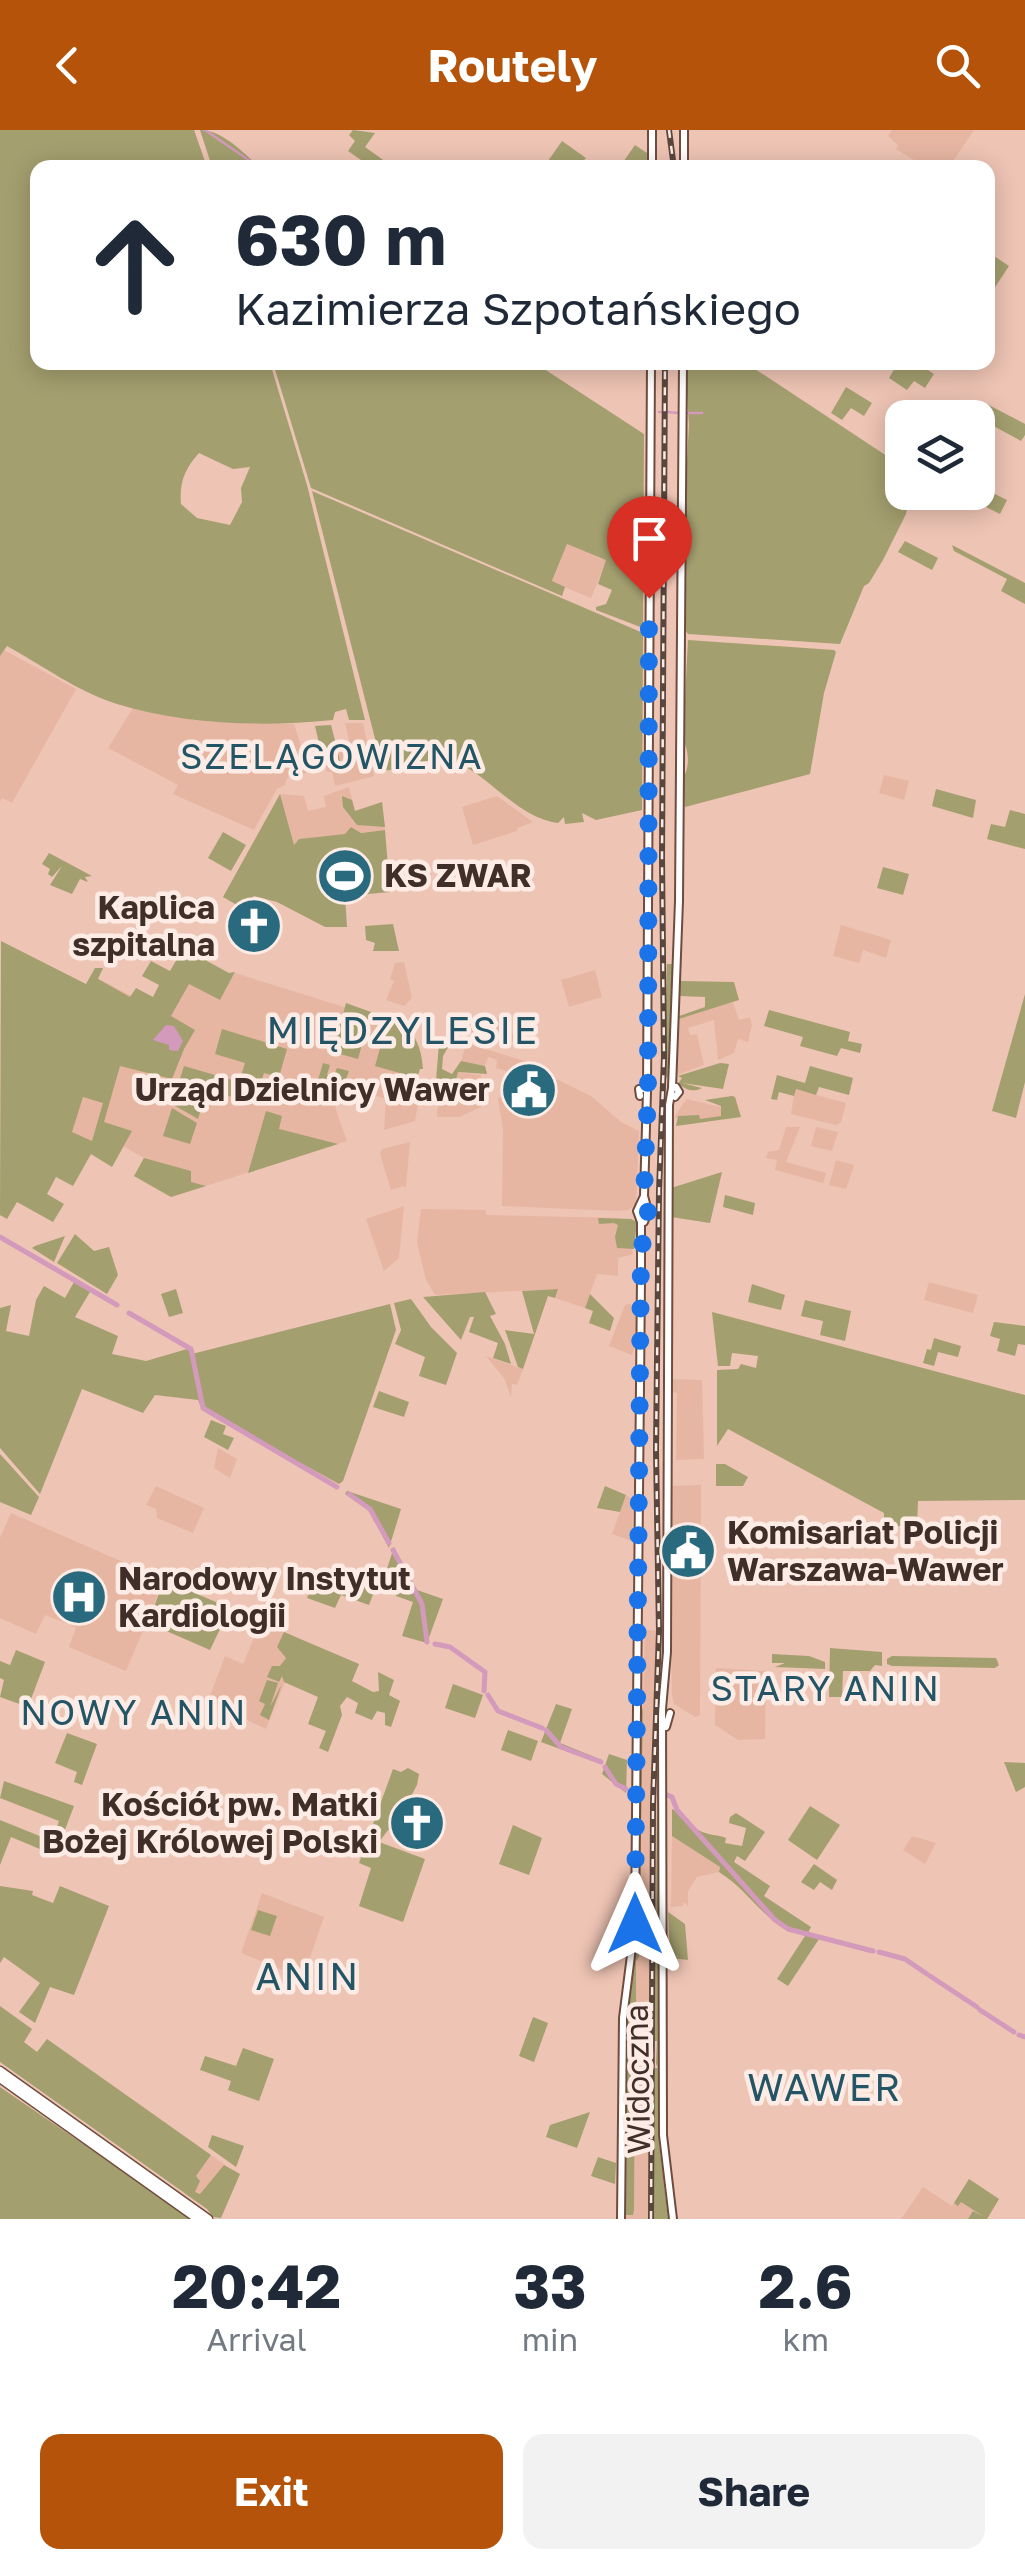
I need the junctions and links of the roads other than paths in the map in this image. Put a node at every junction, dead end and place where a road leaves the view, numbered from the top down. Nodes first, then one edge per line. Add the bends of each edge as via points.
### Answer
1 (652, 130) edge
2 (684, 130) edge
3 (652, 160) edge
4 (684, 160) edge
5 (651, 370) edge
6 (683, 370) edge
7 (0, 2075) edge
8 (198, 2219) edge
9 (208, 2219) edge
10 (621, 2219) edge
11 (673, 2219) edge

1 - 3 main road
2 - 4 main road
5 - 10 main road via 635,1924 623,2018
6 - 11 main road, Widoczna via 663,1758 663,2160
7 - 8 main road
7 - 9 main road

